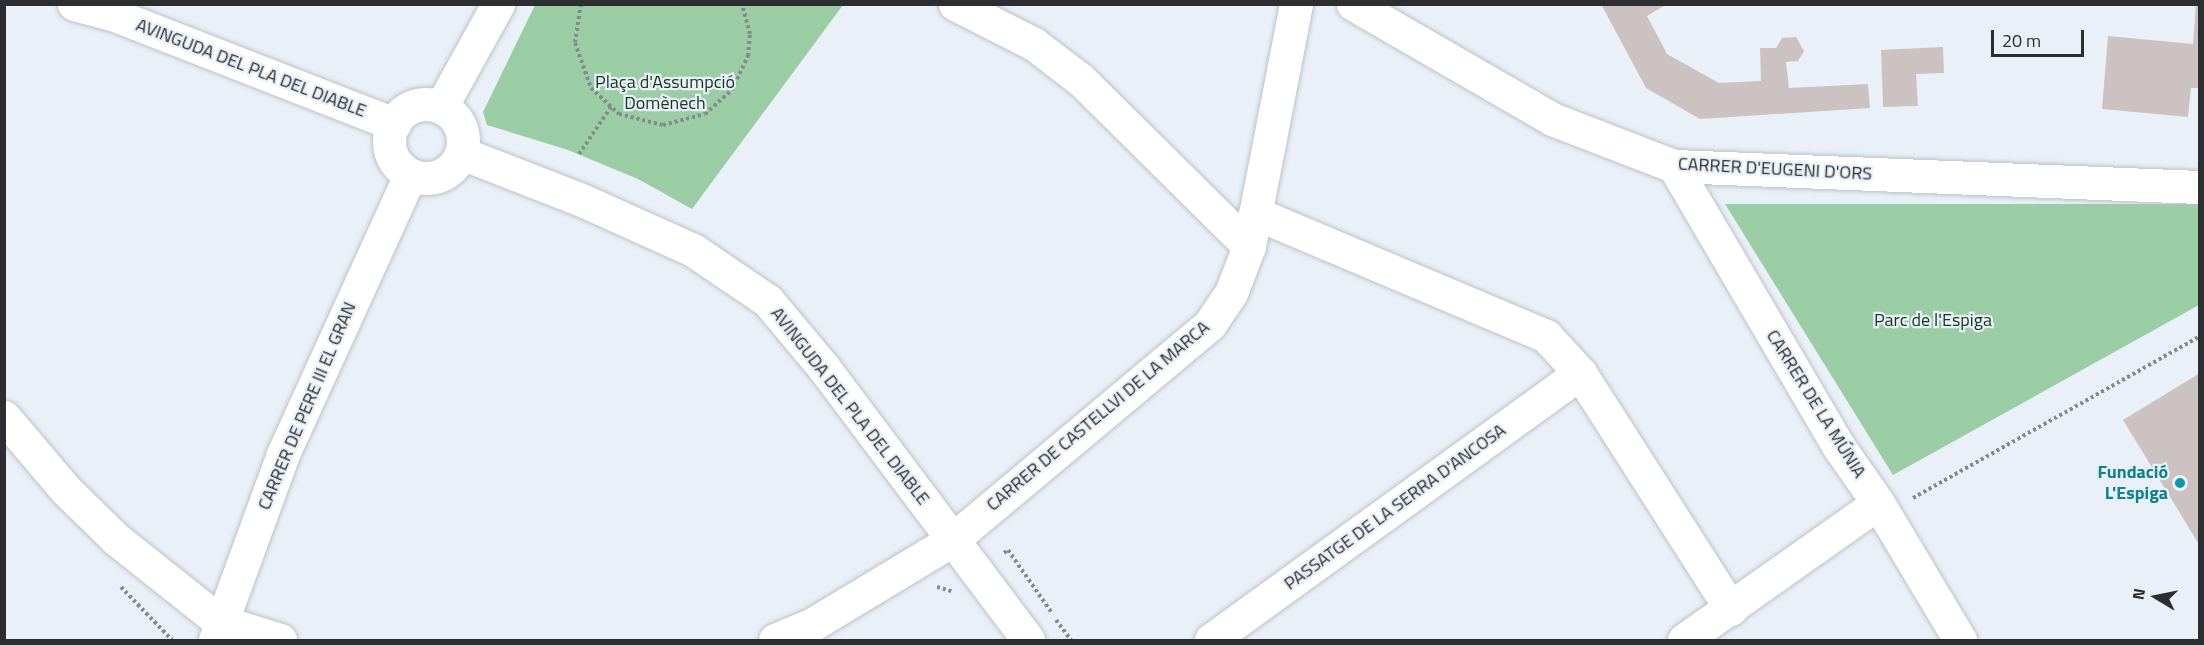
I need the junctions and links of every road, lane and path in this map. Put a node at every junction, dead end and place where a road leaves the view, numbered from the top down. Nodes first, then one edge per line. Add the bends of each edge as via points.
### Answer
1 (74, 4) edge
2 (498, 4) edge
3 (581, 4) edge
4 (742, 4) edge
5 (955, 4) edge
6 (1296, 4) edge
7 (1353, 4) edge
8 (441, 107) junction
9 (611, 107) junction
10 (394, 124) junction
11 (461, 153) junction
12 (579, 154) dead end
13 (1674, 166) junction
14 (410, 175) junction
15 (2199, 187) edge
16 (1255, 213) junction
17 (1249, 246) junction
18 (2199, 336) edge
19 (1580, 373) junction
20 (4, 417) edge
21 (1884, 511) junction
22 (952, 540) junction
23 (1008, 550) dead end
24 (1731, 609) junction
25 (217, 631) edge
26 (280, 640) edge
27 (775, 640) edge
28 (1028, 640) edge
29 (1071, 640) edge
30 (1210, 640) edge
31 (1684, 640) edge
32 (1960, 640) edge

1 - 10 street, AVINGUDA DEL PLA DEL DIABLE via 112,14
2 - 8 street
3 - 9 path via 576,26 578,58 591,88
4 - 9 path via 750,34 748,56 741,76 720,104 687,121 663,125 644,123
5 - 17 street via 1034,44 1082,80
6 - 16 street, CARRER DE CASTELLVI DE LA MARCA
7 - 13 street, CARRER D'EUGENI D'ORS via 1552,120
8 - 10 street via 413,107
8 - 11 street via 460,127
9 - 12 path
10 - 14 street via 390,133 391,152
11 - 14 street via 448,172 439,176
11 - 22 street, AVINGUDA DEL PLA DEL DIABLE via 584,201 693,250 768,301 824,368
13 - 15 street, CARRER D'EUGENI D'ORS
13 - 21 street, CARRER DE LA MÚNIA via 1839,447
14 - 25 street, CARRER DE PERE III EL GRAN via 284,453
16 - 17 street, CARRER DE CASTELLVI DE LA MARCA
16 - 19 street via 1546,336
17 - 22 street, CARRER DE CASTELLVI DE LA MARCA via 1232,293 1210,324
18 - 21 path
19 - 24 street
19 - 30 street, PASSATGE DE LA SERRA D'ANCOSA
20 - 25 street via 66,490
21 - 24 street
21 - 32 street, CARRER DE LA MÚNIA
22 - 27 street, CARRER DE CASTELLVI DE LA MARCA via 813,624
22 - 28 street, AVINGUDA DEL PLA DEL DIABLE
23 - 29 path
24 - 31 street
25 - 26 street

